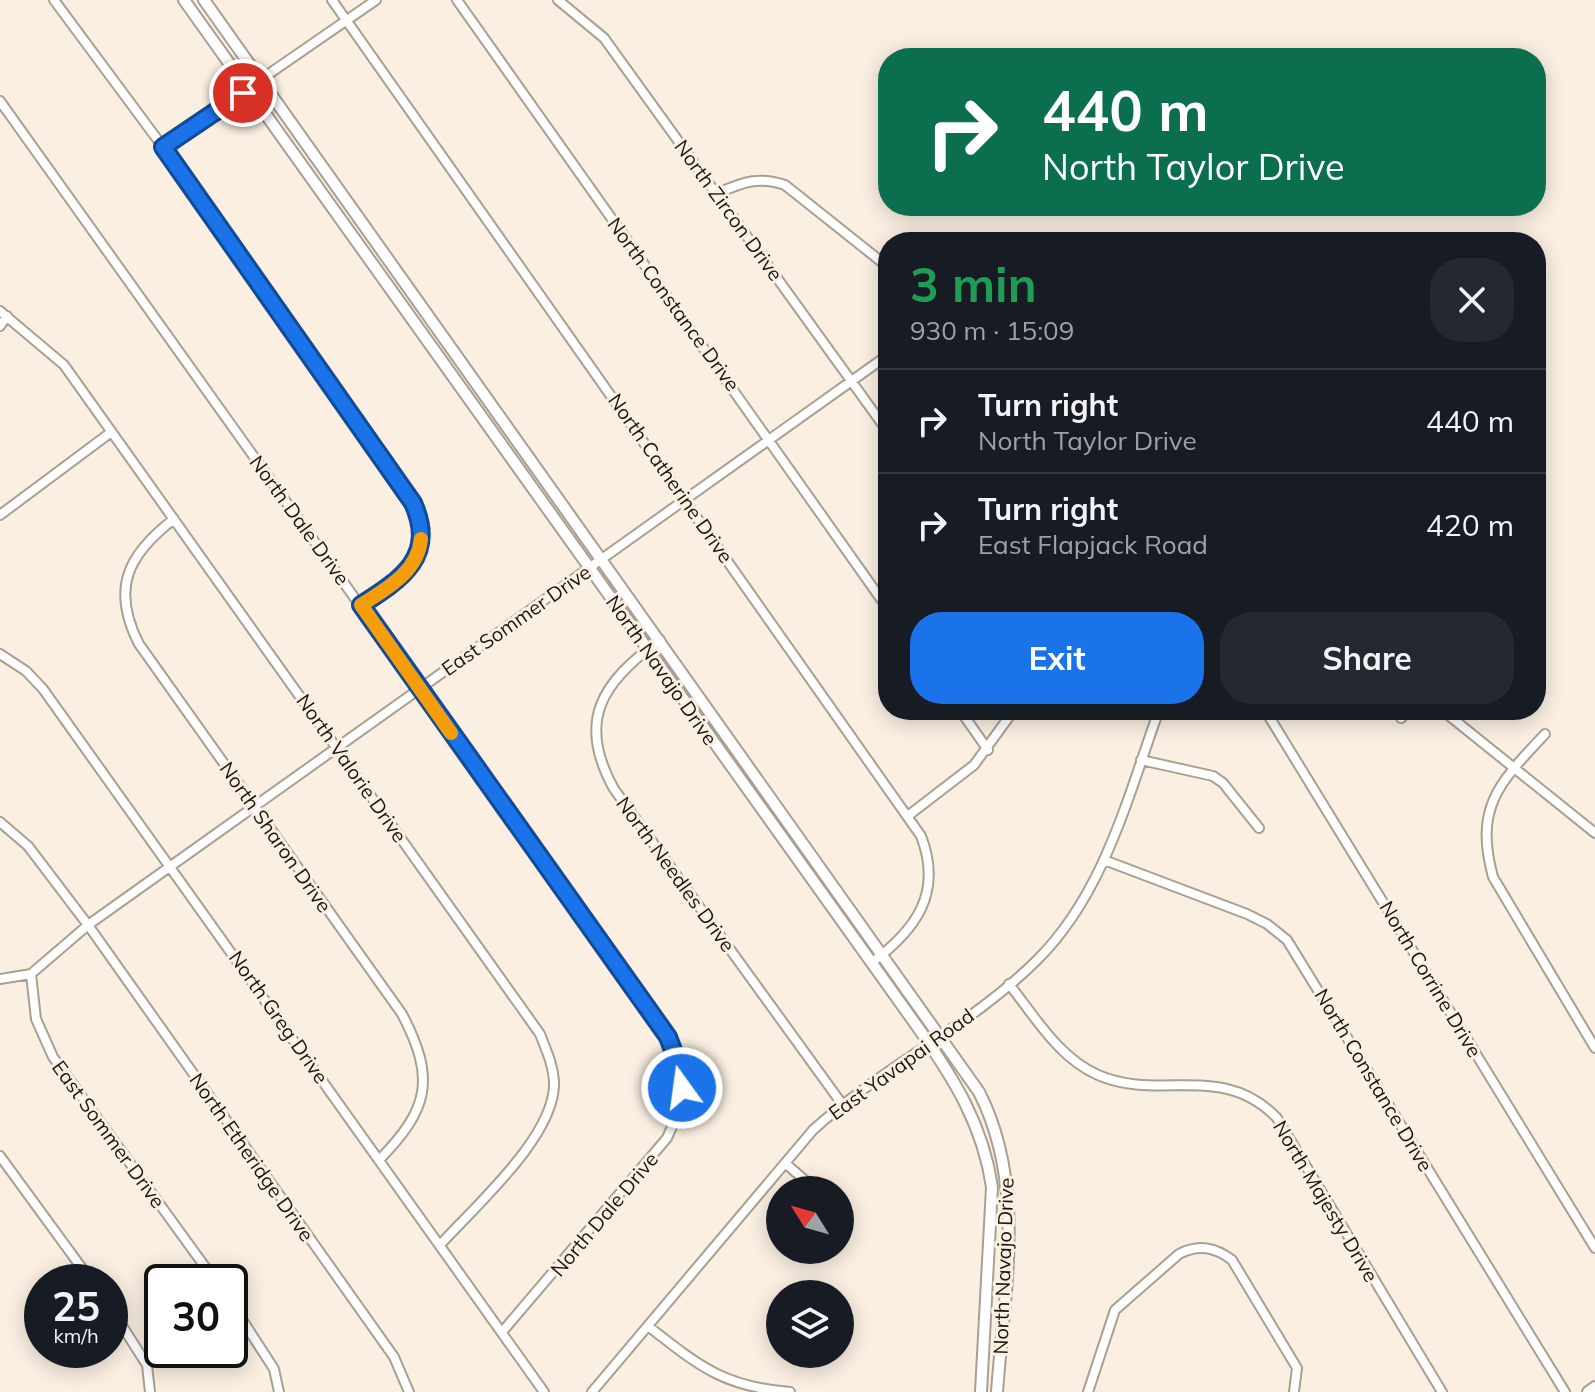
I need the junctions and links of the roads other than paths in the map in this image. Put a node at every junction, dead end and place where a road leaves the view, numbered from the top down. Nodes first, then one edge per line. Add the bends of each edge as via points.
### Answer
1 (54, 0) edge
2 (184, 0) edge
3 (204, 0) edge
4 (332, 0) edge
5 (376, 0) edge
6 (457, 0) edge
7 (558, 0) edge
8 (347, 21) junction
9 (261, 80) junction
10 (247, 89) junction
11 (0, 101) edge
12 (163, 147) junction
13 (718, 193) junction
14 (878, 259) edge
15 (4, 313) edge
16 (0, 326) edge
17 (878, 362) edge
18 (851, 380) junction
19 (878, 418) edge
20 (110, 433) junction
21 (770, 439) junction
22 (686, 498) junction
23 (0, 515) edge
24 (174, 519) junction
25 (602, 560) junction
26 (590, 569) junction
27 (878, 595) edge
28 (361, 605) junction
29 (660, 640) junction
30 (647, 650) junction
31 (0, 654) edge
32 (419, 687) junction
33 (967, 720) edge
34 (1008, 720) edge
35 (1155, 720) edge
36 (1271, 720) edge
37 (1454, 720) edge
38 (1545, 734) dead end
39 (337, 747) junction
40 (988, 750) junction
41 (1141, 760) junction
42 (1513, 768) junction
43 (254, 806) junction
44 (909, 815) junction
45 (0, 822) edge
46 (1259, 828) dead end
47 (1595, 833) edge
48 (1104, 860) junction
49 (172, 865) junction
50 (88, 925) junction
51 (884, 954) junction
52 (871, 963) junction
53 (31, 974) junction
54 (0, 979) edge
55 (1009, 984) junction
56 (940, 1035) junction
57 (929, 1043) junction
58 (1595, 1048) edge
59 (842, 1104) junction
60 (0, 1156) edge
61 (379, 1160) junction
62 (785, 1163) junction
63 (800, 1176) edge
64 (993, 1231) junction
65 (1008, 1232) junction
66 (440, 1245) junction
67 (1595, 1248) edge
68 (79, 1264) edge
69 (203, 1264) edge
70 (648, 1326) junction
71 (248, 1329) edge
72 (502, 1332) junction
73 (128, 1335) edge
74 (1595, 1387) edge
75 (150, 1392) edge
76 (279, 1392) edge
77 (409, 1392) edge
78 (544, 1392) edge
79 (592, 1392) edge
80 (790, 1392) edge
81 (981, 1392) edge
82 (997, 1392) edge
83 (1088, 1392) edge
84 (1294, 1392) edge
85 (1442, 1392) edge
86 (1565, 1392) edge
87 (1588, 1392) edge

1 - 12 street
2 - 10 street, North Navajo Drive
3 - 9 street, North Navajo Drive
4 - 8 street, North Catherine Drive
5 - 8 street
6 - 21 street, North Constance Drive
7 - 13 street, North Zircon Drive via 604,38
8 - 9 street
8 - 22 street, North Catherine Drive
9 - 10 street
9 - 25 street, North Navajo Drive
10 - 12 street
10 - 26 street, North Navajo Drive
11 - 28 street, North Dale Drive
12 - 28 street via 420,518 421,544 412,565 397,582
13 - 14 street via 745,181 766,179 785,185
13 - 18 street, North Zircon Drive
15 - 16 street
15 - 20 street, North Valorie Drive via 64,365
17 - 18 street, East Sommer Drive
18 - 19 street, North Zircon Drive
18 - 21 street, East Sommer Drive
20 - 23 street
20 - 24 street, North Valorie Drive
21 - 22 street, East Sommer Drive
21 - 27 street, North Constance Drive
22 - 25 street, East Sommer Drive
22 - 44 street, North Catherine Drive
24 - 39 street, North Valorie Drive
24 - 43 street, North Sharon Drive via 138,552 126,577 129,625
25 - 26 street, East Sommer Drive
25 - 29 street, North Navajo Drive
26 - 30 street, North Navajo Drive
26 - 32 street, East Sommer Drive
28 - 32 street, North Dale Drive
29 - 30 street, North Needles Drive
29 - 51 street, North Navajo Drive
30 - 52 street, North Navajo Drive
30 - 59 street, North Needles Drive via 612,682 597,710 599,763
31 - 49 street, North Greg Drive via 43,689
32 - 39 street, East Sommer Drive
32 - 72 street, North Dale Drive via 668,1037 682,1088 678,1118 667,1138
33 - 40 street
34 - 40 street
35 - 41 street, East Yavapai Road
36 - 67 street, North Corrine Drive
37 - 42 street
38 - 42 street
39 - 43 street, East Sommer Drive
39 - 66 street, North Valorie Drive via 540,1034 552,1062 551,1107 538,1132
40 - 44 street
41 - 46 street via 1195,770 1223,783
41 - 48 street, East Yavapai Road
42 - 47 street
42 - 58 street via 1486,817 1485,847 1493,877
43 - 49 street, East Sommer Drive
43 - 61 street, North Sharon Drive via 414,1037 425,1089 404,1134
44 - 51 street, North Catherine Drive via 927,852 925,900 916,922
45 - 50 street, North Etheridge Drive via 28,846
48 - 55 street, East Yavapai Road via 1059,935
48 - 86 street, North Constance Drive via 1247,914 1287,940
49 - 50 street, East Sommer Drive
49 - 61 street, North Greg Drive
50 - 53 street, East Sommer Drive
50 - 77 street, North Etheridge Drive via 394,1357
51 - 52 street, North Catherine Drive
51 - 56 street, North Navajo Drive
52 - 57 street, North Navajo Drive
53 - 54 street
53 - 69 street, East Sommer Drive via 36,1019 53,1057
55 - 56 street, East Yavapai Road
55 - 85 street, North Majesty Drive via 1057,1044 1099,1076 1139,1083 1210,1084 1261,1102 1277,1118
56 - 57 street, East Yavapai Road
56 - 65 street, North Navajo Drive via 995,1124 1009,1185
57 - 59 street, East Yavapai Road
57 - 64 street, North Navajo Drive via 979,1130 992,1187
59 - 62 street, East Yavapai Road
60 - 68 street
61 - 66 street, North Greg Drive
62 - 63 street
62 - 70 street, East Yavapai Road
64 - 65 street
64 - 81 street, North Navajo Drive
65 - 82 street, North Navajo Drive
66 - 72 street, North Greg Drive
70 - 79 street, East Yavapai Road
70 - 80 street via 725,1379 748,1389
71 - 76 street via 274,1369
72 - 78 street, North Greg Drive
73 - 75 street via 147,1365
74 - 87 street
83 - 84 street via 1115,1310 1179,1254 1204,1247 1232,1260 1297,1368

